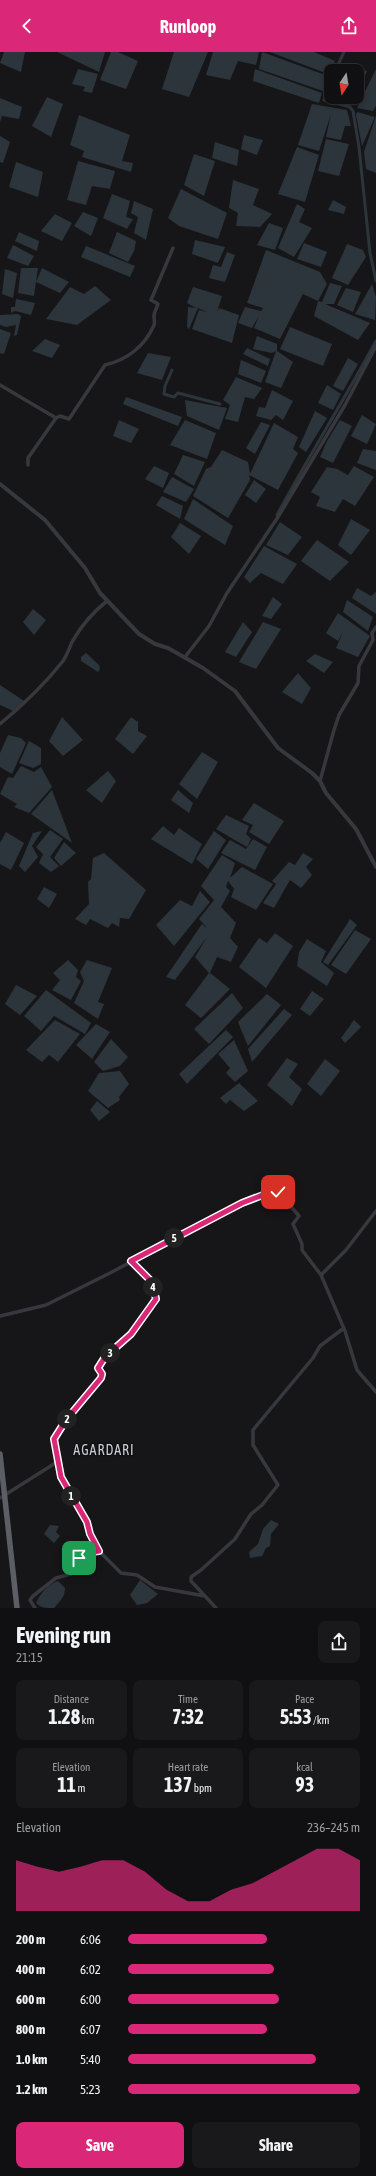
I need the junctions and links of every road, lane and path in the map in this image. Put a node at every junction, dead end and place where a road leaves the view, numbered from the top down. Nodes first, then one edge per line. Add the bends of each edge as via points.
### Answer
1 (173, 248) dead end
2 (376, 346) edge
3 (0, 386) edge
4 (56, 418) junction
5 (28, 465) dead end
6 (0, 484) edge
7 (107, 601) junction
8 (376, 627) edge
9 (185, 657) junction
10 (0, 724) edge
11 (320, 782) junction
12 (376, 867) edge
13 (376, 1211) edge
14 (131, 1261) junction
15 (321, 1276) junction
16 (0, 1316) edge
17 (344, 1328) junction
18 (376, 1392) edge
19 (0, 1454) edge
20 (57, 1462) junction
21 (2, 1497) edge
22 (99, 1551) junction
23 (205, 1596) junction
24 (17, 1608) edge
25 (35, 1608) edge
26 (216, 1608) edge

1 - 4 street via 151,300 158,304 154,315 155,323 149,335 133,352 105,365 69,419 60,416
2 - 9 street via 278,517 208,626
3 - 4 street
4 - 5 street via 28,458
6 - 7 street via 45,520 85,568
7 - 9 street via 139,634
7 - 10 street via 95,610 79,630 62,662 24,706
8 - 11 street via 372,633 373,640 359,666 358,682 339,716
9 - 11 street via 235,691 278,748
11 - 12 street via 356,829
13 - 15 street via 346,1250
14 - 15 street via 242,1203 276,1190 299,1216 293,1224 302,1250
14 - 16 street via 46,1305
14 - 20 street via 152,1282 156,1299 131,1334 105,1357 98,1368 102,1374 101,1378 59,1429 54,1439
15 - 17 street
17 - 18 street via 357,1370
17 - 23 street via 320,1346 313,1358 253,1430 253,1445 278,1485 251,1514 235,1539 190,1577
19 - 21 highway
20 - 21 street
20 - 22 street via 61,1477 87,1522
21 - 24 highway
22 - 23 street via 121,1573 137,1576 156,1588
22 - 25 street via 84,1553 71,1574 56,1578 33,1596 30,1600
23 - 26 street

